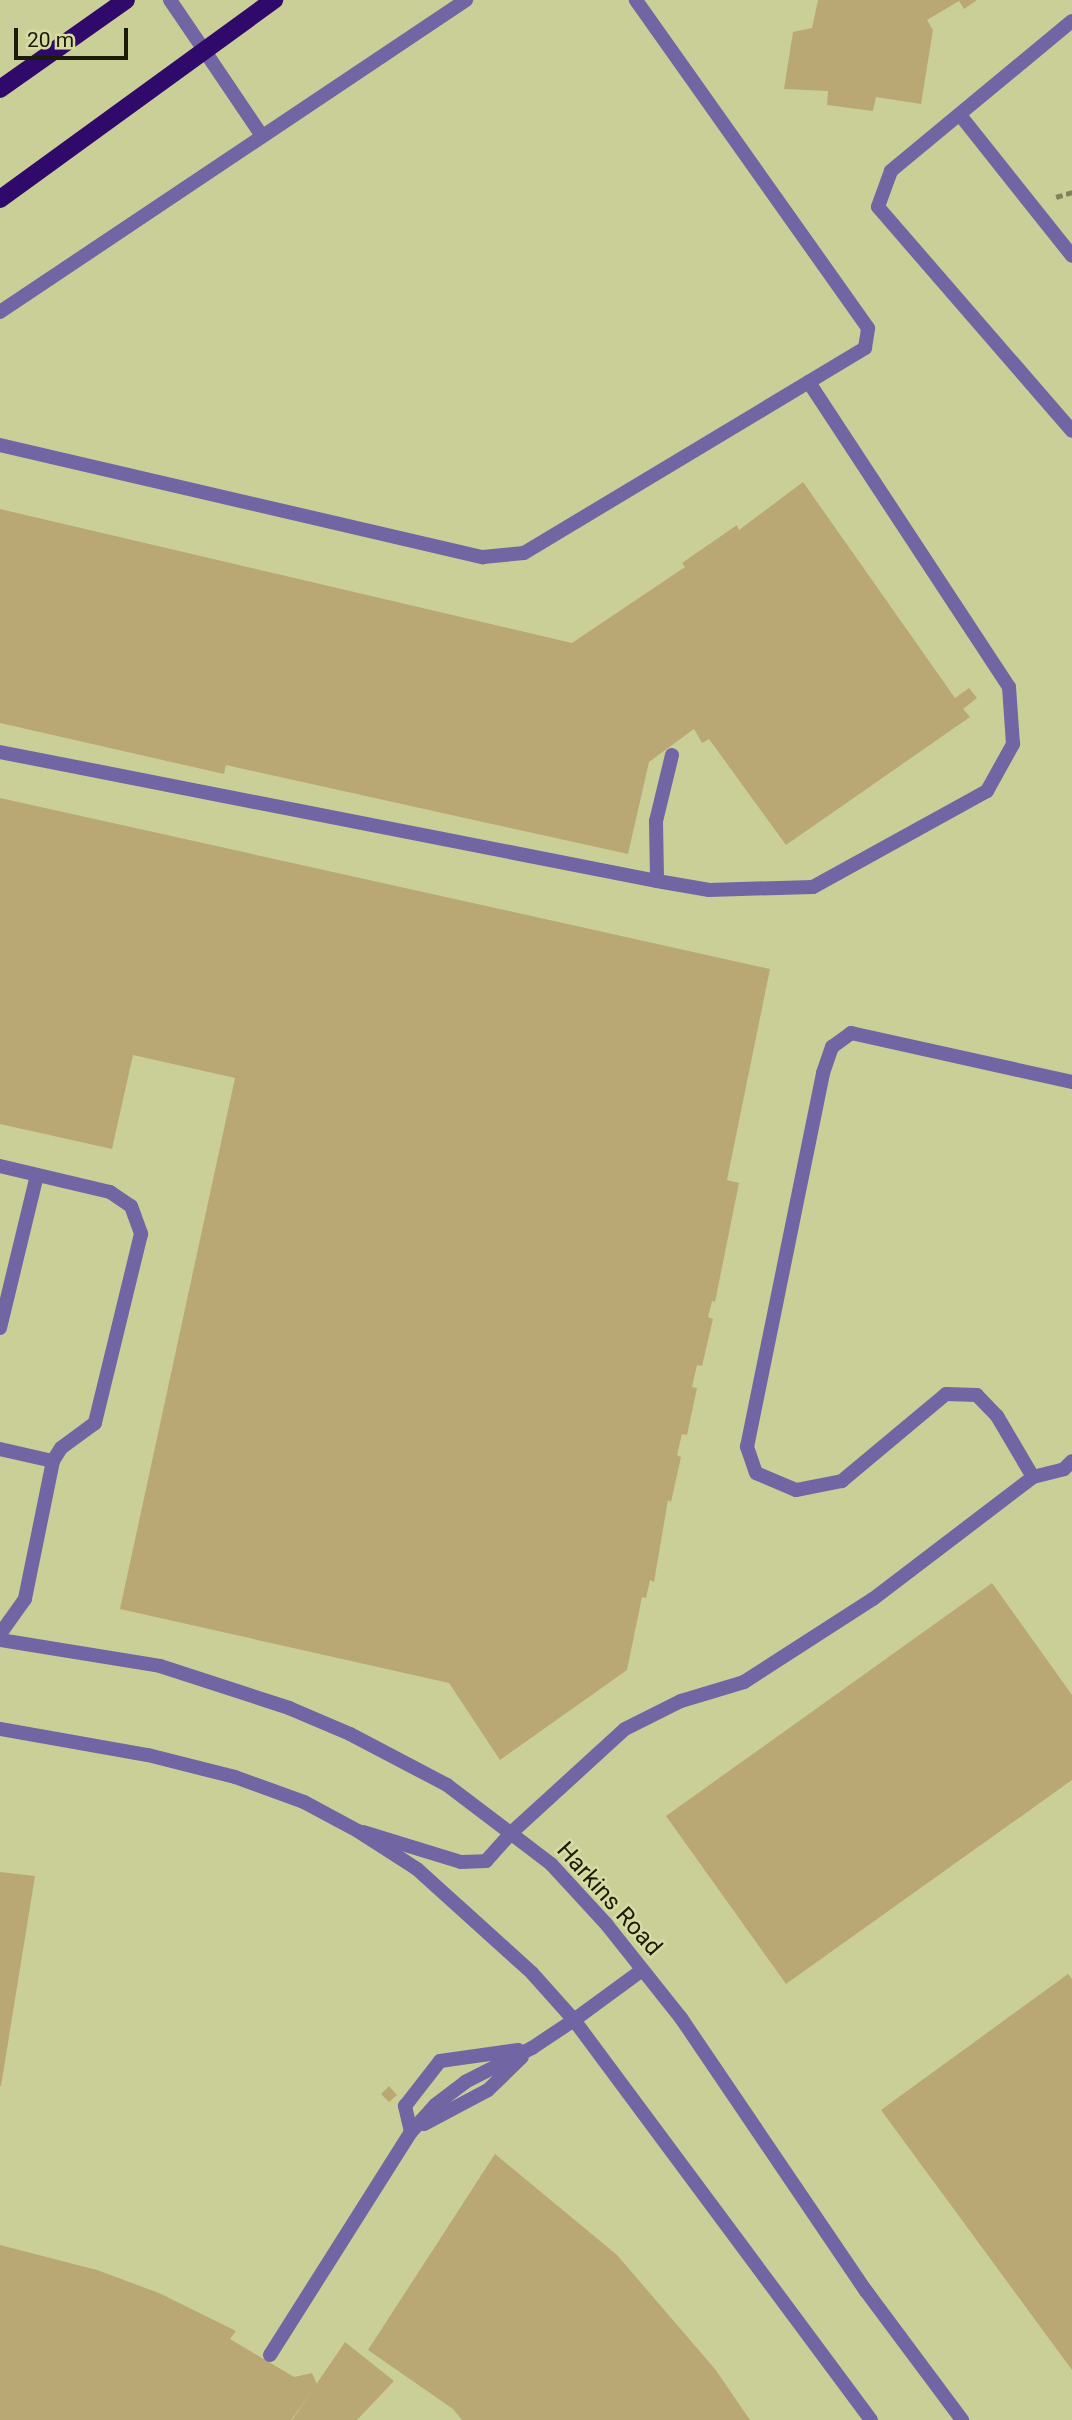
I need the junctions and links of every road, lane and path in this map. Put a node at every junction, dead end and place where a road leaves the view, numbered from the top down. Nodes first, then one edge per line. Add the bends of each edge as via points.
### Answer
1 (126, 0) edge
2 (170, 0) edge
3 (274, 0) edge
4 (466, 0) edge
5 (636, 0) edge
6 (1072, 21) edge
7 (204, 50) junction
8 (0, 89) edge
9 (960, 114) junction
10 (262, 136) junction
11 (0, 199) edge
12 (1072, 256) edge
13 (0, 312) edge
14 (808, 382) junction
15 (1072, 431) edge
16 (0, 445) edge
17 (0, 752) edge
18 (672, 755) dead end
19 (657, 881) junction
20 (1072, 1082) edge
21 (0, 1166) edge
22 (37, 1175) junction
23 (0, 1328) edge
24 (0, 1449) edge
25 (53, 1461) junction
26 (1072, 1461) edge
27 (1033, 1477) junction
28 (0, 1634) edge
29 (0, 1640) edge
30 (0, 1729) edge
31 (353, 1829) junction
32 (511, 1833) junction
33 (642, 1970) junction
34 (574, 2020) junction
35 (532, 2048) junction
36 (411, 2132) junction
37 (270, 2355) dead end
38 (871, 2420) edge
39 (962, 2420) edge

1 - 8 main road
2 - 7 street
3 - 7 main road
4 - 10 street
5 - 14 street via 868,328 865,348
6 - 9 street
7 - 10 street
7 - 11 main road
9 - 12 street
9 - 15 street via 891,171 878,207
10 - 13 street
14 - 16 street via 523,553 483,558
14 - 19 street via 1009,687 1013,744 987,791 813,887 709,890
17 - 19 street
18 - 19 street via 656,821
20 - 27 street via 850,1033 832,1047 747,1447 756,1473 796,1490 842,1481 946,1394 977,1395 997,1416
21 - 22 street
22 - 23 street
22 - 25 street via 110,1192 131,1206 141,1234 95,1423 61,1448
24 - 25 street
25 - 28 street via 25,1599
26 - 27 street via 1064,1469
27 - 32 street via 873,1599 744,1682 681,1701 625,1729
29 - 32 street, Harkins Road via 160,1666 289,1708 401,1758 447,1785
30 - 31 street via 148,1755 235,1777 304,1802
31 - 32 street via 461,1862 486,1861
31 - 34 street via 417,1869 457,1903 532,1973
32 - 33 street, Harkins Road via 551,1864
33 - 34 street
33 - 39 street, Harkins Road via 681,2018 866,2291
34 - 35 street
34 - 38 street
35 - 36 street via 465,2082 435,2105
35 - 36 street via 440,2061 405,2106
36 - 37 street

